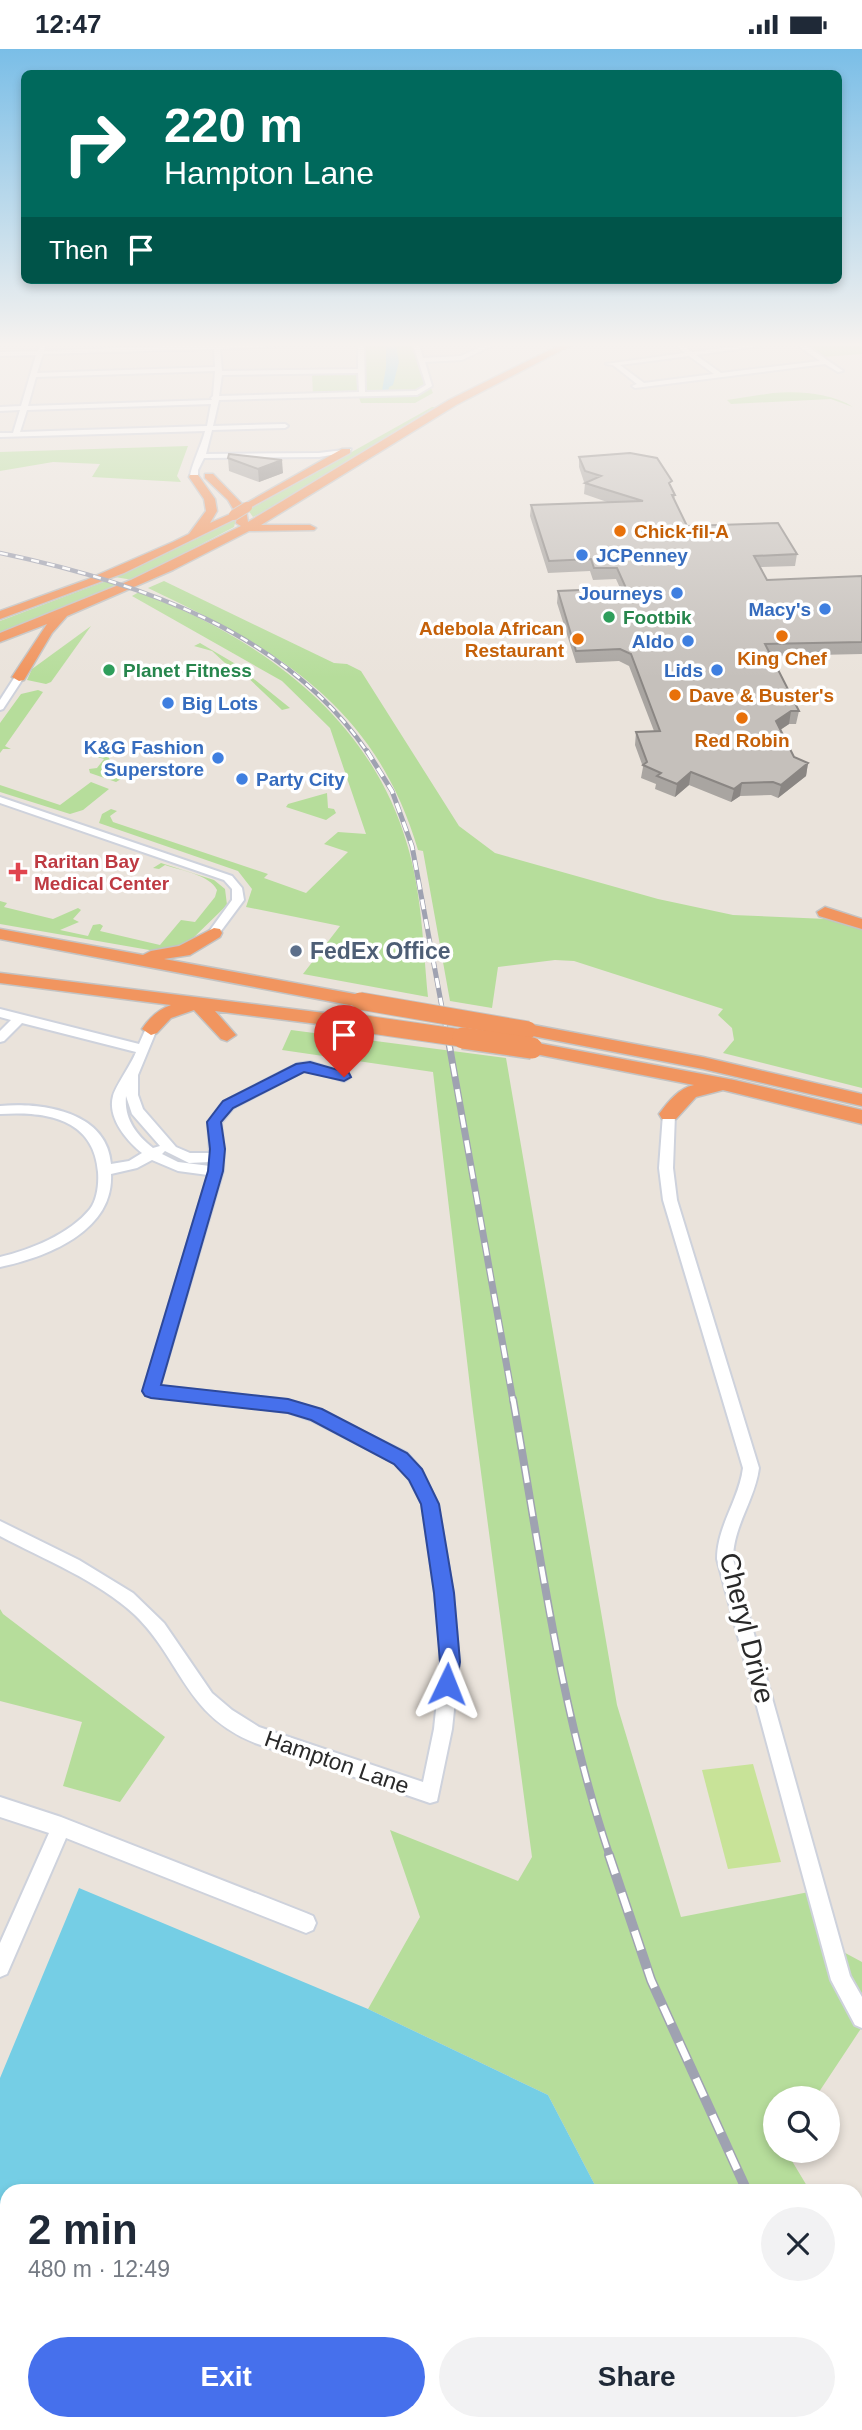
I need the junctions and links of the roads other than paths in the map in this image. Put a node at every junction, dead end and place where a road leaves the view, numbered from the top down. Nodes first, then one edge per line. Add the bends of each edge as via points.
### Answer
1 (318, 455) edge
2 (340, 455) edge
3 (366, 455) edge
4 (202, 456) junction
5 (314, 456) junction
6 (324, 464) junction
7 (209, 475) joint
8 (194, 477) joint
9 (321, 483) junction
10 (216, 544) junction
11 (125, 569) junction
12 (91, 603) junction
13 (0, 617) edge
14 (0, 638) edge
15 (19, 677) joint
16 (0, 707) edge
17 (0, 800) edge
18 (825, 912) dead end
19 (862, 924) edge
20 (214, 933) junction
21 (0, 934) edge
22 (128, 958) junction
23 (0, 978) edge
24 (260, 983) junction
25 (120, 992) junction
26 (197, 1002) junction
27 (265, 1010) junction
28 (0, 1013) edge
29 (20, 1018) junction
30 (151, 1028) junction
31 (0, 1038) edge
32 (530, 1039) junction
33 (142, 1049) junction
34 (636, 1066) junction
35 (132, 1074) junction
36 (344, 1077) dead end
37 (734, 1086) junction
38 (862, 1100) edge
39 (0, 1110) edge
40 (669, 1114) junction
41 (141, 1117) junction
42 (862, 1117) edge
43 (124, 1123) junction
44 (167, 1145) junction
45 (152, 1154) junction
46 (216, 1164) junction
47 (105, 1170) junction
48 (0, 1262) edge
49 (0, 1528) edge
50 (0, 1807) edge
51 (61, 1827) junction
52 (306, 1923) dead end
53 (8, 1933) edge
54 (0, 1967) edge
55 (862, 2018) edge

1 - 5 street
2 - 6 highway
3 - 9 highway
4 - 5 street
4 - 7 street
4 - 8 street
5 - 6 street via 324,459
6 - 11 highway, bridge via 171,549
7 - 10 highway via 243,516 239,526
8 - 11 highway via 212,504 209,518 187,537
9 - 10 highway
9 - 10 highway via 288,511 292,520 310,528 263,527
10 - 12 highway
11 - 13 highway
12 - 14 highway
12 - 15 highway via 51,626
15 - 16 street
17 - 20 street via 228,878 239,896
18 - 19 highway
20 - 22 highway via 184,951
20 - 24 highway via 211,948 215,959
21 - 22 highway
22 - 24 highway
23 - 25 highway
24 - 32 highway, bridge
25 - 26 highway
25 - 30 highway via 149,1009
26 - 27 highway
26 - 27 highway via 227,1034 233,1019
26 - 30 highway via 165,1014
27 - 32 highway, bridge
28 - 29 street
29 - 31 street
29 - 33 street
30 - 33 street
32 - 34 highway
32 - 38 highway via 714,1065
33 - 35 street
34 - 37 highway
34 - 40 highway via 662,1081
35 - 41 street via 132,1095
35 - 43 street via 119,1098
36 - 46 street, Hampton Lane via 301,1067 228,1105 214,1122
37 - 40 highway via 698,1088
37 - 42 highway
39 - 47 street via 45,1109 69,1119 98,1140
40 - 55 street, Cheryl Drive via 666,1168 670,1200 751,1468 726,1539 725,1559 841,1980
41 - 43 street
41 - 44 street
43 - 45 street
44 - 45 street
44 - 46 street via 184,1157
45 - 46 street via 179,1167
45 - 47 street via 132,1165
46 - 49 street, Hampton Lane via 151,1391 288,1406 316,1415 401,1458 415,1474 430,1504 450,1662 430,1794 255,1734 230,1721 200,1693 164,1635 139,1607
47 - 48 street via 97,1210 47,1250
50 - 51 street
51 - 52 street
51 - 53 street
53 - 54 street

